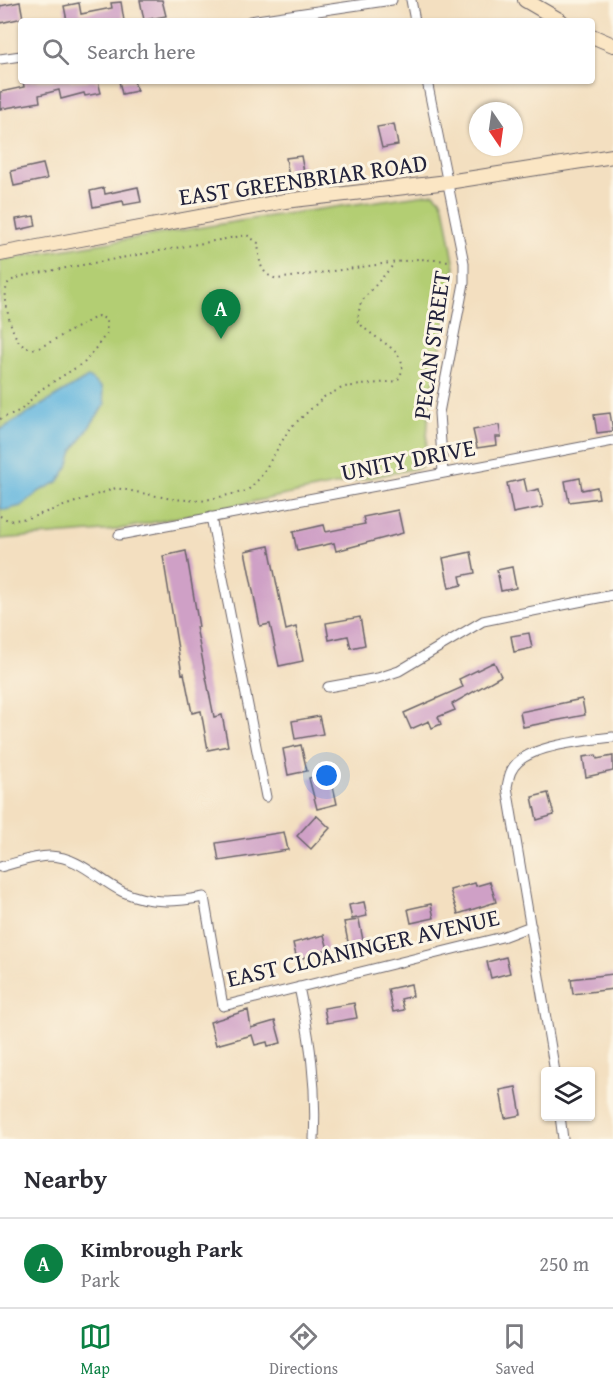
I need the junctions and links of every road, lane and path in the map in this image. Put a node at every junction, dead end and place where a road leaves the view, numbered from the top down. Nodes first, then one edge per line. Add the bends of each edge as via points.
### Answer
1 (392, 0) edge
2 (411, 0) edge
3 (525, 0) edge
4 (270, 18) edge
5 (415, 18) edge
6 (556, 18) edge
7 (595, 37) edge
8 (613, 45) edge
9 (18, 56) edge
10 (0, 59) edge
11 (428, 84) edge
12 (613, 156) edge
13 (448, 182) junction
14 (0, 254) edge
15 (464, 263) junction
16 (393, 264) junction
17 (0, 419) edge
18 (613, 441) edge
19 (443, 473) junction
20 (0, 516) edge
21 (211, 517) junction
22 (118, 535) dead end
23 (613, 595) edge
24 (328, 687) dead end
25 (613, 737) edge
26 (266, 797) dead end
27 (0, 867) edge
28 (531, 926) junction
29 (299, 987) junction
30 (554, 1067) edge
31 (560, 1121) edge
32 (314, 1139) edge
33 (562, 1139) edge

1 - 4 street
2 - 5 street
3 - 6 street
7 - 8 street
9 - 10 street
11 - 13 street, PECAN STREET
12 - 13 street, EAST GREENBRIAR ROAD
13 - 14 street, EAST GREENBRIAR ROAD via 285,201
13 - 15 street, PECAN STREET
15 - 16 path via 437,258
15 - 19 street, PECAN STREET via 464,283 440,413
16 - 17 path via 277,279 260,269 258,243 247,235 22,276 8,283 4,290 10,326 21,344 29,349 39,348 98,316 106,319 107,333 85,362 39,390 21,410
16 - 20 path via 361,302 357,320 395,352 404,371 397,381 344,387 324,397 290,428 260,478 247,491 201,501 172,500 116,488 32,517 10,521
18 - 19 street, UNITY DRIVE
19 - 21 street, UNITY DRIVE
21 - 22 street, UNITY DRIVE
21 - 26 street
23 - 24 street via 483,621 399,671
25 - 28 street, EAST CLOANINGER AVENUE via 531,754 518,761 510,773 507,787
27 - 29 street, EAST CLOANINGER AVENUE via 50,856 78,862 123,892 149,900 177,902 204,897 223,1006
28 - 29 street, EAST CLOANINGER AVENUE via 502,937
28 - 30 street
29 - 32 street via 311,1043 316,1101
31 - 33 street

